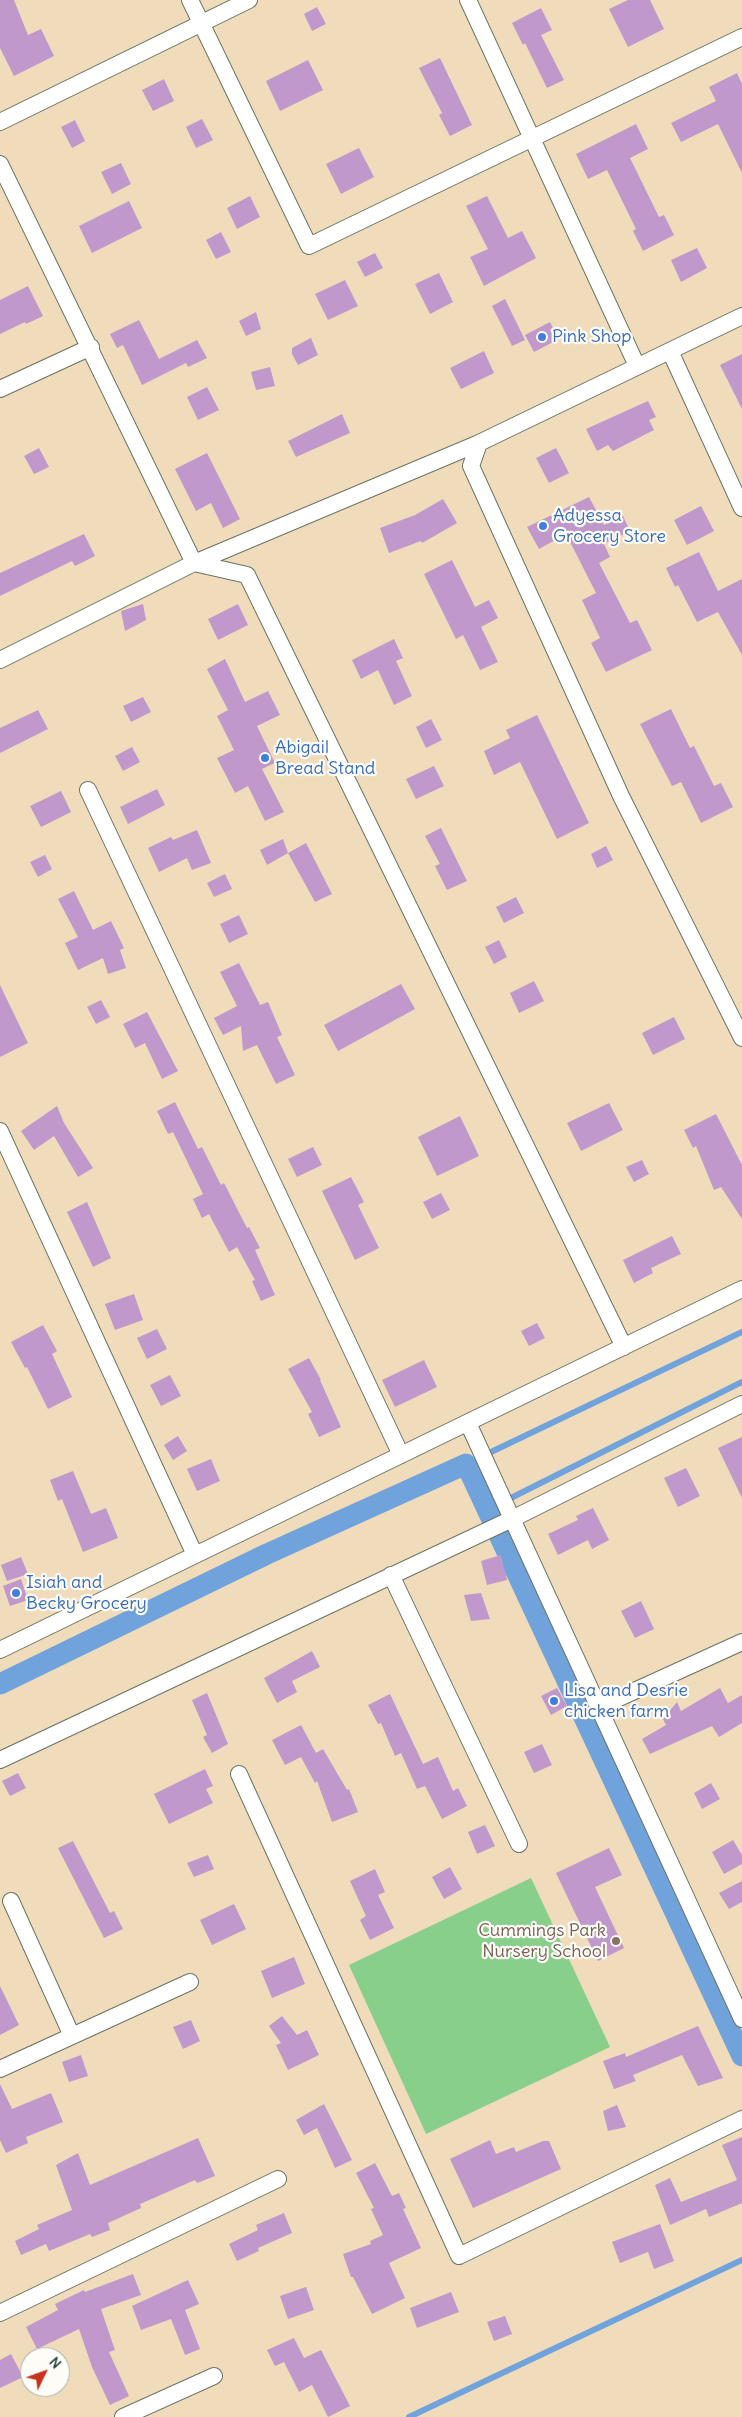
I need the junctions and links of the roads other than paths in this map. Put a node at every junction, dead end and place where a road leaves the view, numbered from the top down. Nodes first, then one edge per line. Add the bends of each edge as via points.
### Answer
1 (190, 0) edge
2 (250, 0) edge
3 (468, 0) edge
4 (200, 24) junction
5 (742, 37) edge
6 (0, 122) edge
7 (532, 139) junction
8 (0, 164) edge
9 (742, 316) edge
10 (91, 347) junction
11 (670, 351) junction
12 (637, 366) junction
13 (0, 389) edge
14 (479, 443) junction
15 (742, 508) edge
16 (194, 563) junction
17 (0, 660) edge
18 (88, 790) dead end
19 (742, 1038) edge
20 (0, 1131) edge
21 (742, 1290) edge
22 (624, 1347) junction
23 (742, 1404) edge
24 (468, 1423) junction
25 (401, 1455) junction
26 (512, 1519) junction
27 (195, 1555) junction
28 (391, 1575) junction
29 (742, 1642) edge
30 (0, 1650) edge
31 (597, 1708) junction
32 (0, 1760) edge
33 (239, 1774) dead end
34 (519, 1844) dead end
35 (11, 1901) dead end
36 (190, 1982) dead end
37 (742, 2019) edge
38 (72, 2036) junction
39 (0, 2069) edge
40 (742, 2119) edge
41 (278, 2179) dead end
42 (0, 2313) edge
43 (214, 2376) dead end
44 (123, 2417) edge

1 - 4 street
2 - 4 street
3 - 7 street
4 - 6 street
4 - 7 street via 309,246
5 - 7 street
7 - 12 street
8 - 10 street
9 - 11 street
10 - 13 street
10 - 16 street
11 - 12 street
11 - 15 street
12 - 14 street
14 - 16 street
14 - 19 street via 471,466 620,796
16 - 17 street
16 - 22 street via 247,575
18 - 25 street
20 - 27 street
21 - 22 street
22 - 24 street
23 - 26 street
24 - 25 street
24 - 26 street
25 - 27 street
26 - 28 street
26 - 31 street
27 - 30 street
28 - 32 street
28 - 34 street
29 - 31 street
31 - 37 street
33 - 40 street via 458,2256
35 - 38 street
36 - 38 street
38 - 39 street
41 - 42 street
43 - 44 street

